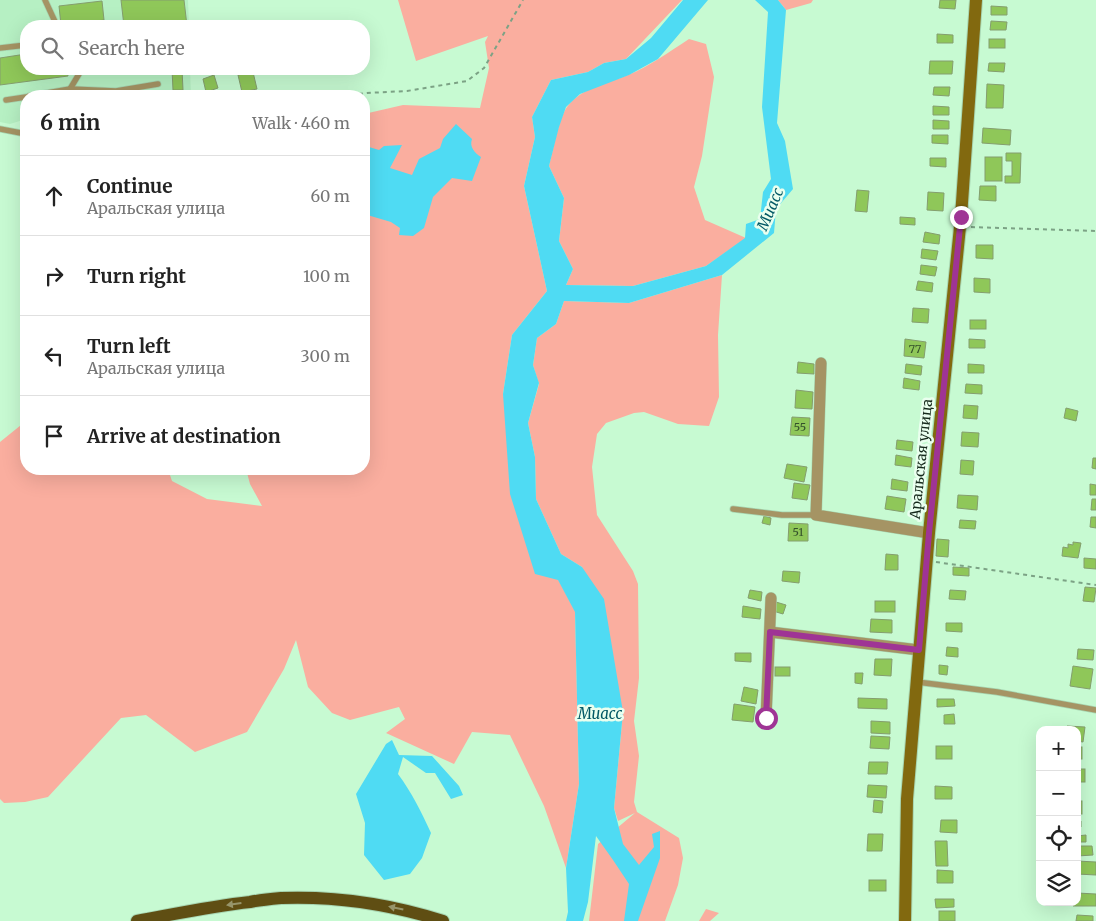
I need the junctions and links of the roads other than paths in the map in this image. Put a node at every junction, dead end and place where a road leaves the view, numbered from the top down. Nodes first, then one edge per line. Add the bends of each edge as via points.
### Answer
1 (45, 0) edge
2 (976, 0) edge
3 (54, 20) edge
4 (20, 46) edge
5 (0, 48) edge
6 (78, 75) edge
7 (158, 84) dead end
8 (70, 89) junction
9 (64, 90) edge
10 (93, 90) edge
11 (122, 90) edge
12 (20, 97) edge
13 (6, 100) dead end
14 (0, 130) edge
15 (20, 133) edge
16 (821, 363) dead end
17 (733, 509) dead end
18 (816, 515) junction
19 (929, 533) junction
20 (771, 598) dead end
21 (770, 632) junction
22 (919, 650) junction
23 (917, 682) junction
24 (1096, 710) edge
25 (766, 718) dead end
26 (137, 921) edge
27 (443, 921) edge
28 (905, 921) edge

1 - 3 lane
2 - 19 street, Аральская улица via 960,226
4 - 5 lane
6 - 8 lane
7 - 11 lane
8 - 9 lane
8 - 10 lane
12 - 13 lane
14 - 15 lane
16 - 18 street
17 - 18 lane
18 - 19 street
19 - 22 street, Аральская улица
20 - 21 street
21 - 22 street
21 - 25 street
22 - 23 street, Аральская улица
23 - 24 lane
23 - 28 street, Аральская улица via 907,799
27 -> 26 main road via 370,903 327,898 279,898

